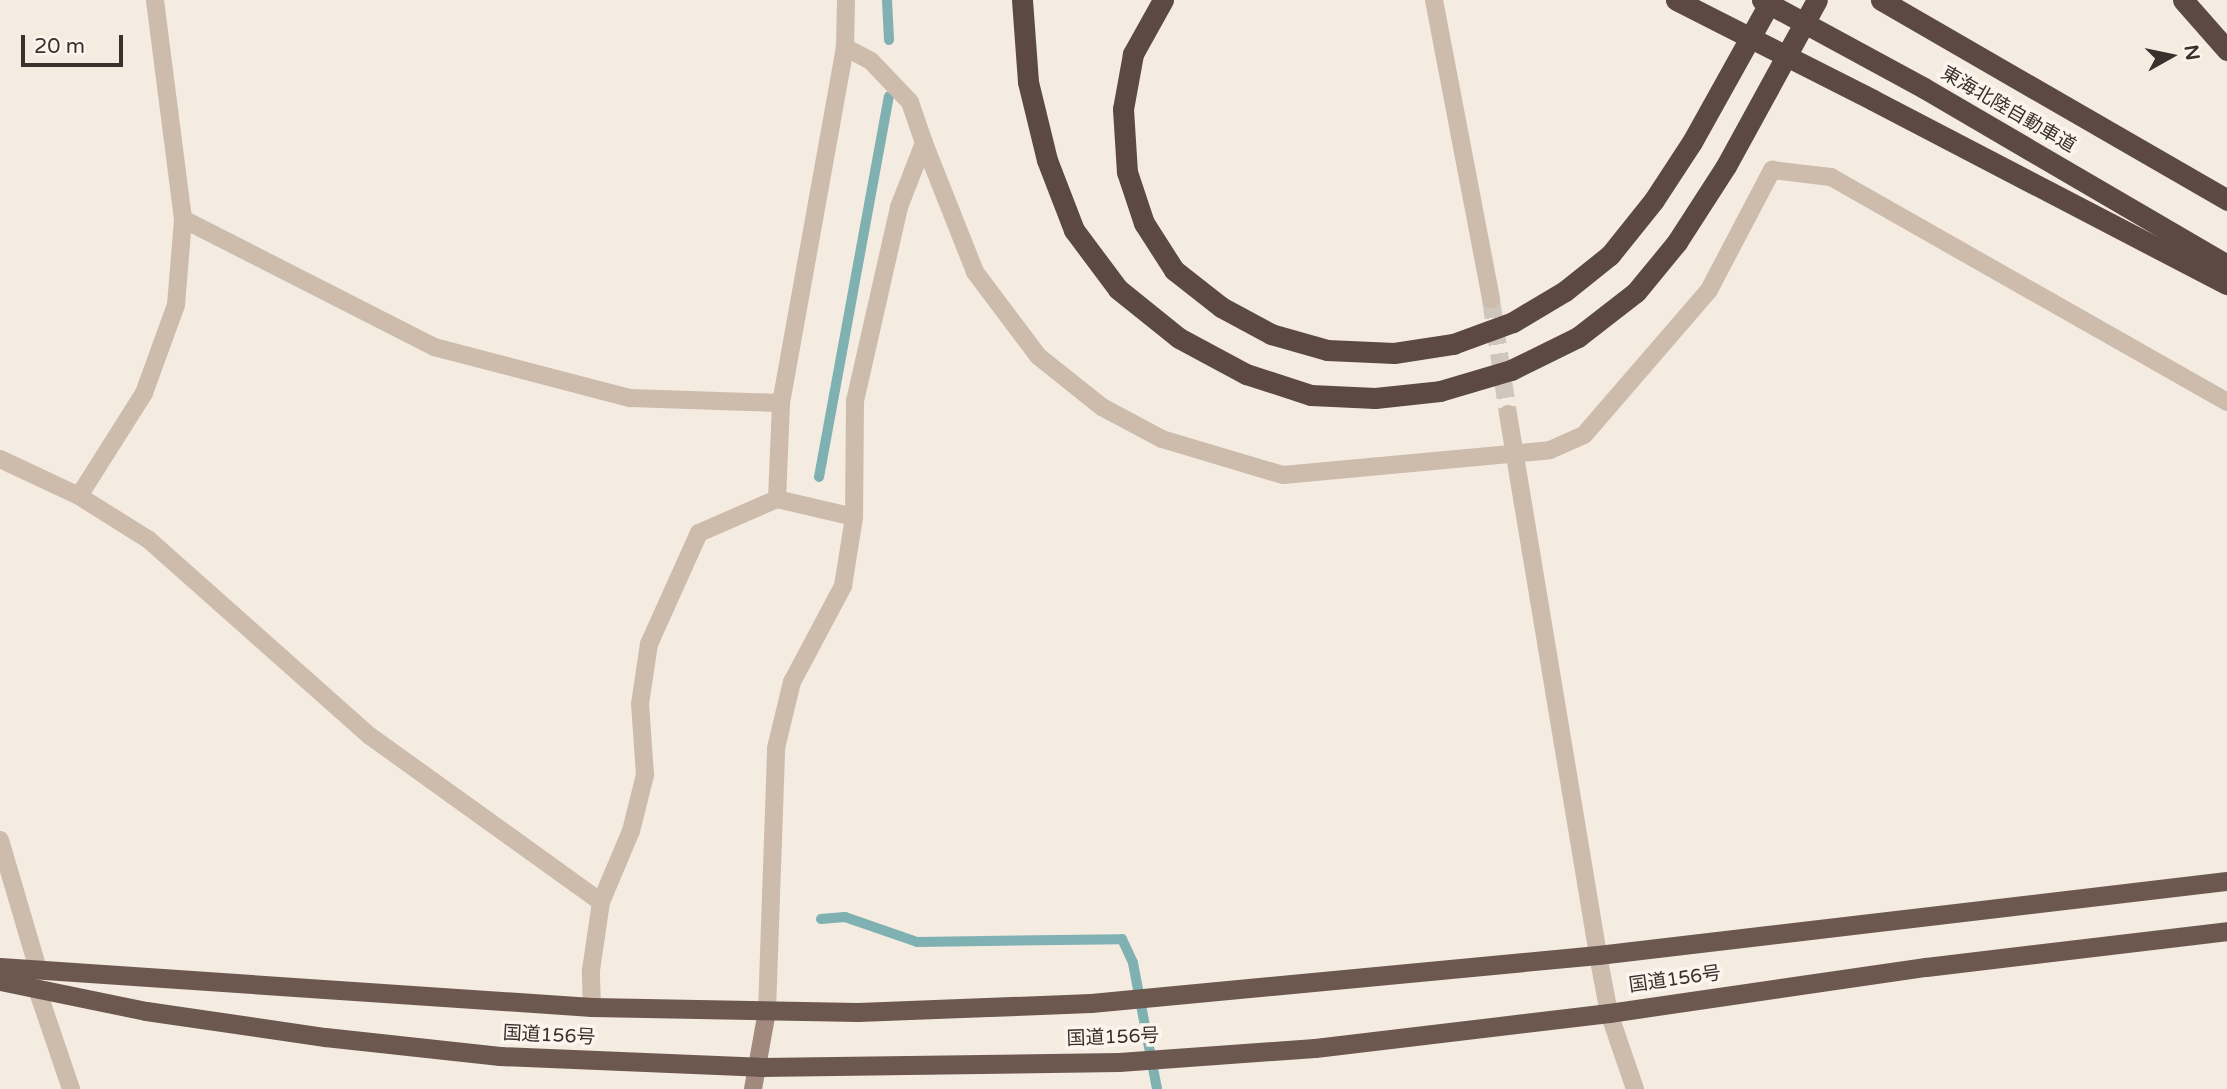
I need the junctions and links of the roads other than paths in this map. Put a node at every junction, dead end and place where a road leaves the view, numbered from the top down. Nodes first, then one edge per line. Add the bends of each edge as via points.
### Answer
1 (155, 0) edge
2 (846, 0) edge
3 (1021, 0) edge
4 (1163, 0) edge
5 (1434, 0) edge
6 (1676, 0) edge
7 (1762, 0) edge
8 (1771, 0) edge
9 (1817, 0) edge
10 (1881, 0) edge
11 (2183, 0) edge
12 (845, 47) junction
13 (2227, 50) edge
14 (924, 143) junction
15 (2227, 200) edge
16 (183, 219) junction
17 (2227, 265) edge
18 (2227, 284) edge
19 (1491, 300) tunnel mouth
20 (2227, 402) edge
21 (781, 403) junction
22 (1508, 414) tunnel mouth
23 (1513, 450) junction
24 (0, 459) edge
25 (79, 496) junction
26 (777, 499) junction
27 (854, 517) junction
28 (0, 840) edge
29 (2227, 881) edge
30 (601, 902) junction
31 (2227, 931) edge
32 (1598, 955) junction
33 (0, 967) edge
34 (37, 979) junction
35 (0, 981) edge
36 (592, 1007) junction
37 (767, 1011) junction
38 (1609, 1013) junction
39 (759, 1067) junction
40 (71, 1089) edge
41 (753, 1089) edge
42 (1635, 1089) edge

1 - 16 street
2 - 12 street
3 - 9 highway via 1028,82 1047,160 1074,230 1118,289 1179,338 1246,374 1311,395 1375,398 1440,391 1511,370 1578,337 1636,292 1677,242 1726,166
4 - 8 highway via 1133,54 1123,109 1131,185 1144,223 1174,270 1221,307 1271,334 1327,350 1394,353 1453,344 1513,322 1565,291 1610,255 1692,142
5 - 19 street
6 - 18 highway, bridge
7 - 17 highway, 東海北陸自動車道, bridge via 1924,88
10 - 15 highway, 東海北陸自動車道
11 - 13 highway
12 - 14 street via 872,61 910,102
12 - 21 street
14 - 23 street via 975,272 1038,356 1102,407 1162,439 1283,475
14 - 27 street via 899,207 855,401
16 - 21 street via 434,347 630,398
16 - 25 street via 176,305 148,381
20 - 23 street via 1831,177 1772,170 1709,290 1584,435 1550,450
21 - 26 street
22 - 23 street
23 - 32 street
24 - 25 street
25 - 30 street via 149,540 370,736
26 - 27 street
26 - 30 street via 699,533 649,644 640,704 645,775 631,831
27 - 37 street via 843,586 792,682 776,748
28 - 34 street
29 - 32 highway, 国道156号
30 - 36 street
31 - 38 highway, 国道156号 via 1926,967
32 - 37 highway, 国道156号 via 1170,998
32 - 38 street
33 - 34 highway, 国道156号
34 - 35 highway, 国道156号
34 - 36 highway, 国道156号
34 - 39 highway, 国道156号 via 146,1011 325,1037 500,1056
34 - 40 street
36 - 37 highway, 国道156号
37 - 39 main road
38 - 39 highway, 国道156号 via 1315,1048 1119,1062
38 - 42 street
39 - 41 main road

